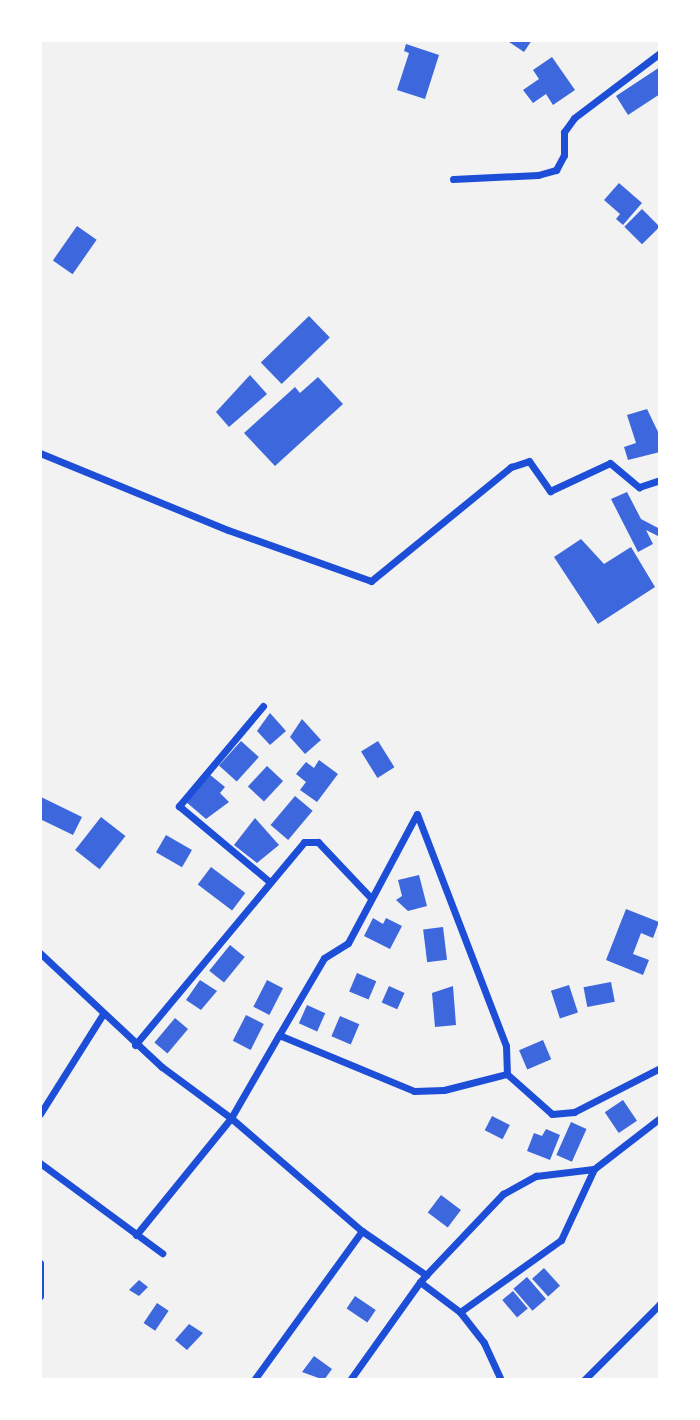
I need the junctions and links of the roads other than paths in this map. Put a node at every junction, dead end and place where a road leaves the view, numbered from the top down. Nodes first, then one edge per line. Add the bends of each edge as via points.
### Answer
1 (660, 53) edge
2 (453, 179) dead end
3 (40, 453) edge
4 (660, 480) edge
5 (263, 706) dead end
6 (270, 882) junction
7 (371, 898) junction
8 (40, 953) edge
9 (103, 1014) junction
10 (279, 1035) junction
11 (135, 1045) junction
12 (660, 1068) edge
13 (507, 1074) junction
14 (40, 1114) edge
15 (231, 1118) junction
16 (657, 1121) edge
17 (660, 1132) edge
18 (40, 1163) edge
19 (594, 1169) junction
20 (362, 1231) junction
21 (136, 1235) junction
22 (162, 1253) dead end
23 (40, 1263) edge
24 (423, 1278) junction
25 (40, 1296) edge
26 (660, 1304) edge
27 (460, 1312) junction
28 (254, 1380) edge
29 (350, 1380) edge
30 (501, 1380) edge
31 (584, 1380) edge

1 - 2 street via 574,118 564,132 564,155 556,170
3 - 4 street via 228,530 371,581 511,467 529,461 550,491 610,463 639,487
5 - 6 street via 179,806
6 - 7 street via 304,842 318,842
6 - 11 street
7 - 10 street via 348,943 324,958
7 - 13 street via 417,814 506,1046
8 - 9 street
9 - 11 street
9 - 14 street
10 - 13 street via 414,1091 444,1090
10 - 15 street
11 - 15 street
12 - 13 street via 574,1112 552,1114
15 - 20 street
15 - 21 street
16 - 17 street
16 - 19 street
18 - 21 street
19 - 24 street via 536,1176 503,1194
19 - 27 street via 561,1240
20 - 24 street
20 - 28 street
21 - 22 street
23 - 25 street
24 - 27 street
24 - 29 street
26 - 31 street
27 - 30 street via 484,1343

